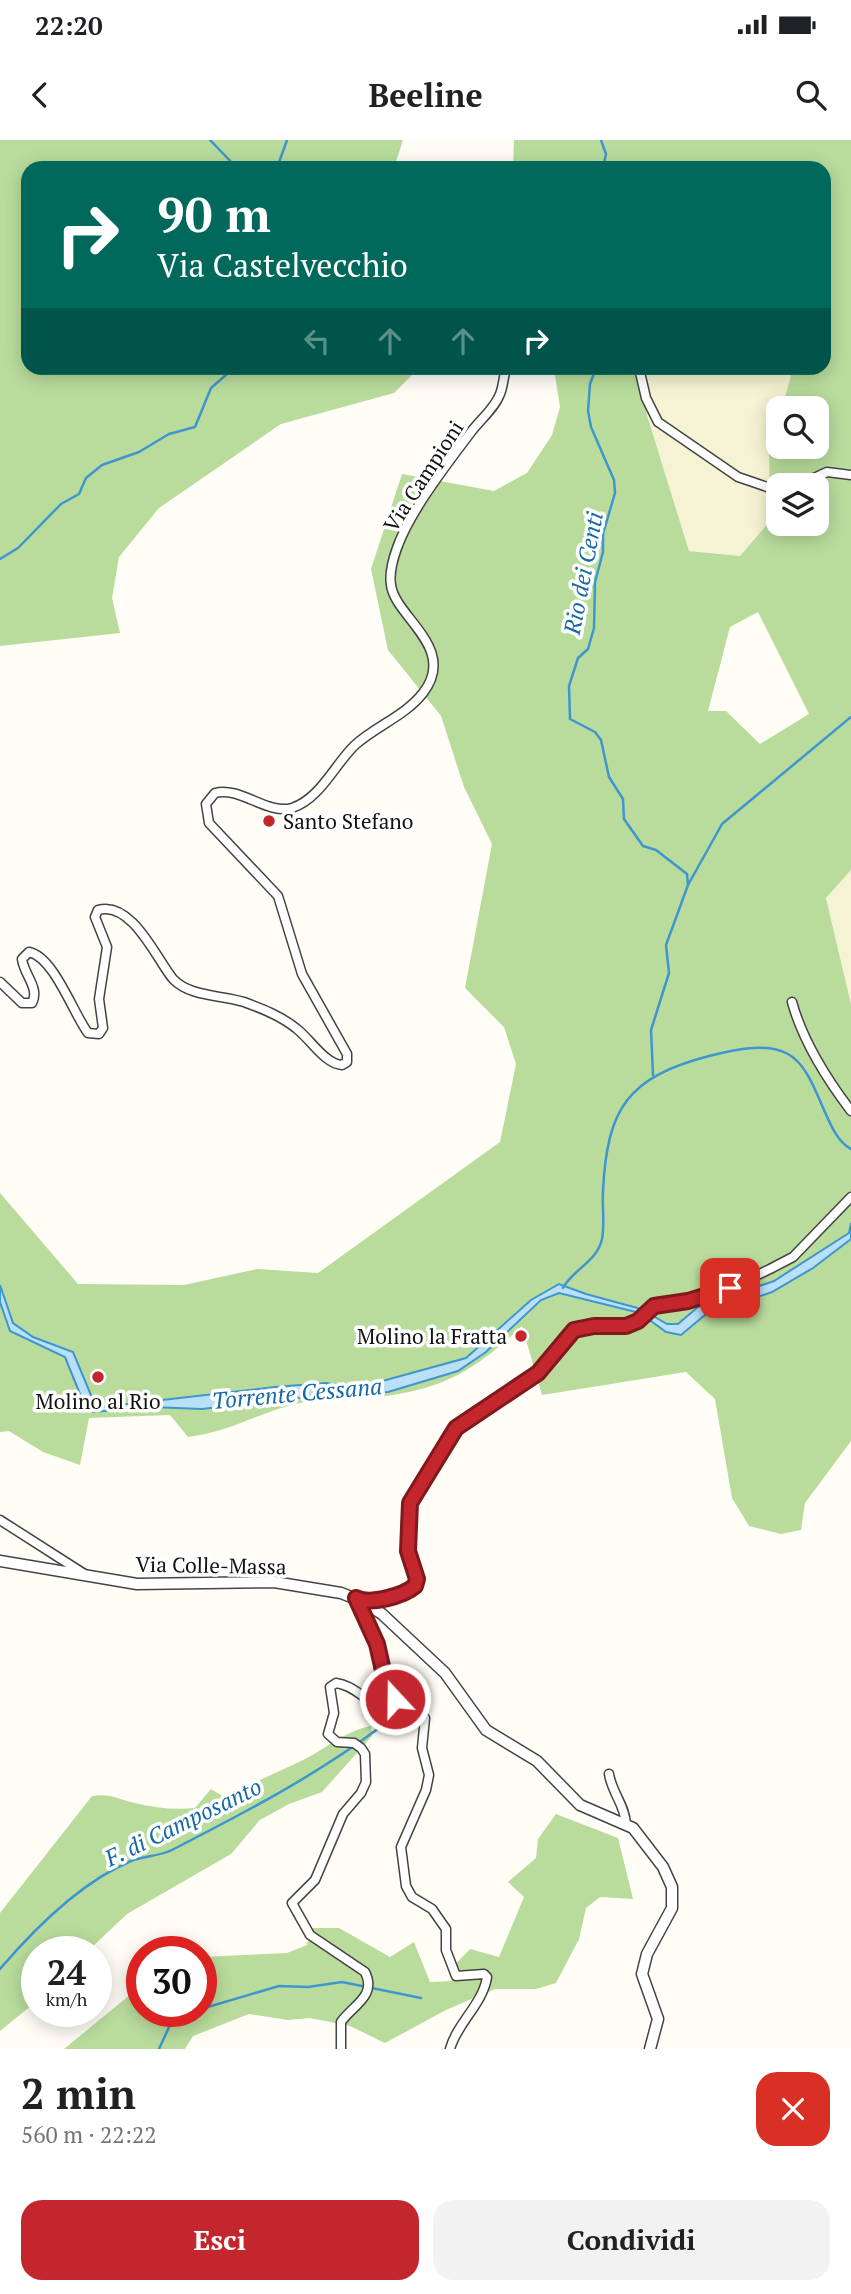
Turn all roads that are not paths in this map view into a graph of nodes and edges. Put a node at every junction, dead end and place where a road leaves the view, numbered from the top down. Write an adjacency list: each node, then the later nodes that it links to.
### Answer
1 (504, 375): 6 (street, Via Campioni)
2 (641, 375): 5 (street)
3 (825, 473): 4 (street)
4 (851, 475)
5 (766, 487)
6 (0, 982)
7 (792, 1002): 8 (street)
8 (851, 1111)
9 (851, 1196): 13 (street)
10 (0, 1520): 12 (street)
11 (0, 1561): 12 (street, Via Colle-Massa)
12 (87, 1576): 13 (street, Via Colle-Massa)
13 (360, 1600): 14 (street); 16 (street, Via Colle-Massa)
14 (395, 1695): 17 (street); 18 (street)
15 (610, 1774): 16 (street)
16 (626, 1824): 19 (street, Via Colle-Massa)
17 (341, 2049)
18 (450, 2049)
19 (650, 2049)

